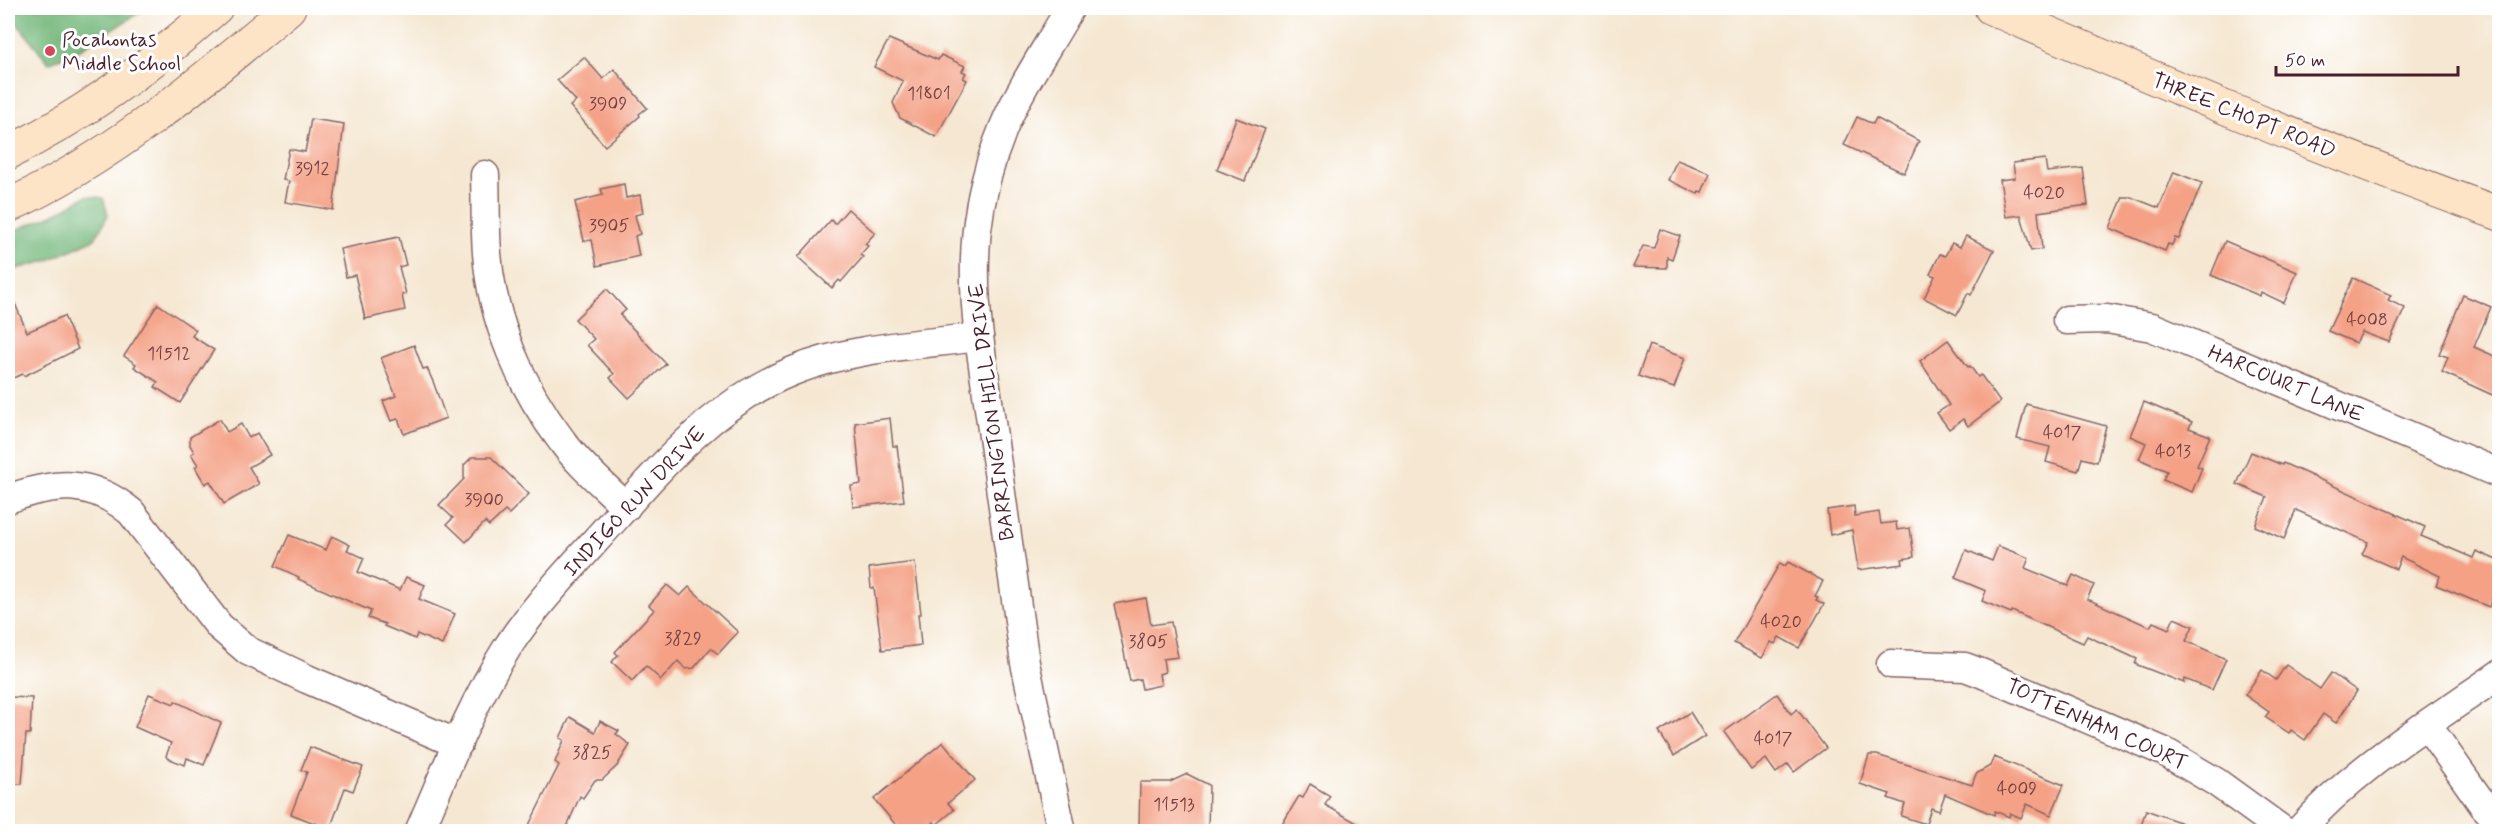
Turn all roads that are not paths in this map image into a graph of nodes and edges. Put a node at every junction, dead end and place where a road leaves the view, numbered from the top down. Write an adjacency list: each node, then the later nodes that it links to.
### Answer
1 (216, 8): 5 (main road)
2 (289, 8): 7 (main road)
3 (1070, 8): 10 (street, BARRINGTON HILL DRIVE)
4 (1991, 8): 8 (main road, THREE CHOPT ROAD)
5 (8, 153)
6 (485, 175): 13 (street)
7 (8, 206)
8 (2499, 213)
9 (2067, 320): 11 (street, HARCOURT LANE)
10 (980, 337): 13 (street, INDIGO RUN DRIVE); 20 (street, BARRINGTON HILL DRIVE)
11 (2499, 474)
12 (8, 499): 17 (street)
13 (626, 507): 17 (street, INDIGO RUN DRIVE)
14 (1891, 664): 21 (street, TOTTENHAM COURT)
15 (2499, 674): 16 (street)
16 (2427, 724): 18 (street); 22 (street)
17 (458, 744): 19 (street, INDIGO RUN DRIVE)
18 (2499, 823)
19 (419, 831)
20 (1062, 831)
21 (2285, 831)
22 (2298, 831)

